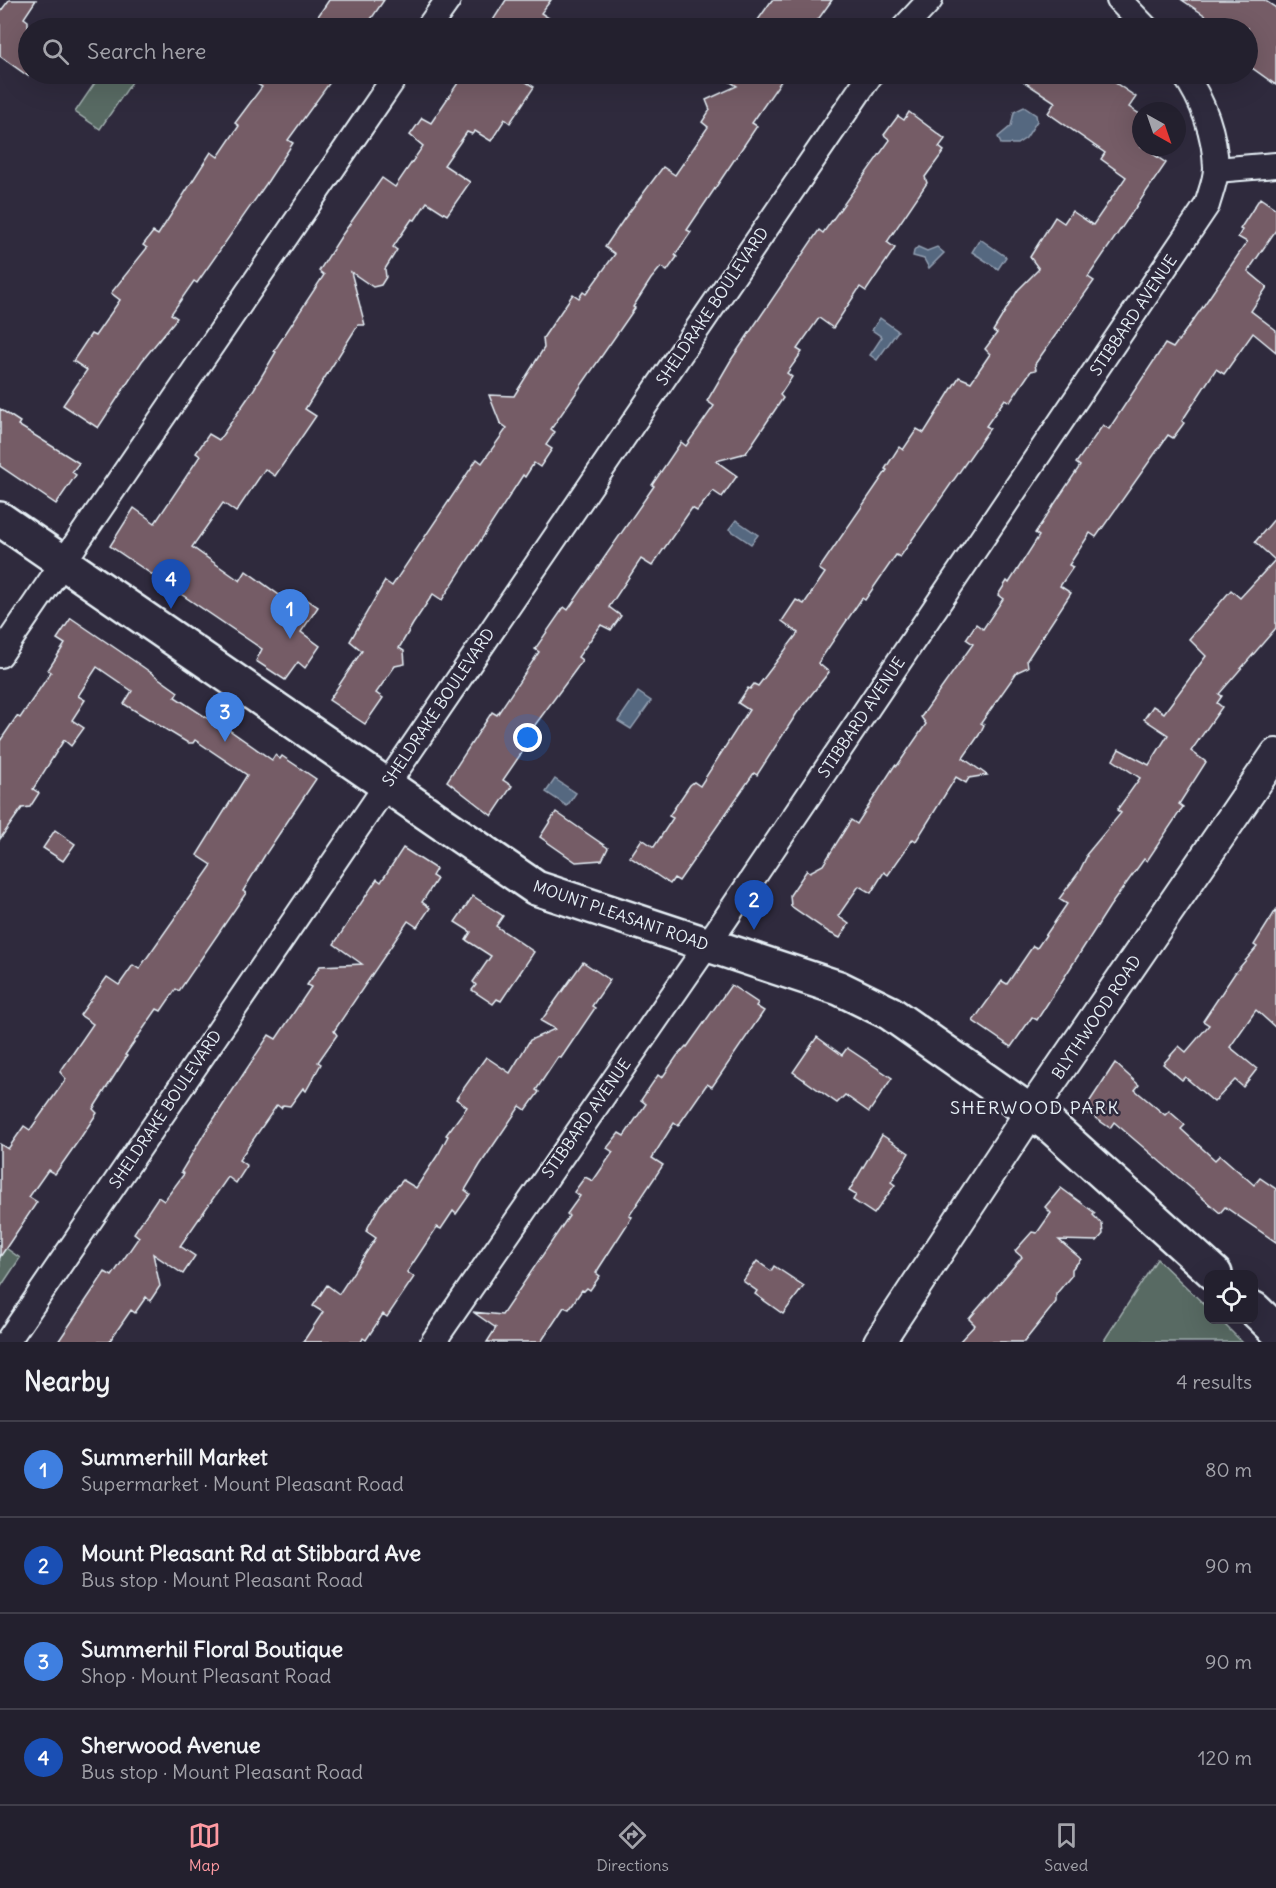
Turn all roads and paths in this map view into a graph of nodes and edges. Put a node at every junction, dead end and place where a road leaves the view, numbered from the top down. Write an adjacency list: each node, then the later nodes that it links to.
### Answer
1 (448, 0): 4 (street)
2 (930, 0): 5 (street)
3 (1119, 0): 6 (street)
4 (435, 18)
5 (913, 18)
6 (1136, 18)
7 (391, 84): 13 (street)
8 (864, 84): 16 (street, SHELDRAKE BOULEVARD)
9 (1190, 84): 11 (street, STIBBARD AVENUE)
10 (1276, 165): 11 (street)
11 (1216, 170): 17 (street, STIBBARD AVENUE)
12 (0, 519): 13 (main road, MOUNT PLEASANT ROAD)
13 (63, 562): 14 (street); 16 (main road, MOUNT PLEASANT ROAD)
14 (0, 655)
15 (1276, 754): 18 (street, BLYTHWOOD ROAD)
16 (385, 784): 17 (main road, MOUNT PLEASANT ROAD); 22 (street, SHELDRAKE BOULEVARD)
17 (707, 945): 18 (main road, MOUNT PLEASANT ROAD); 23 (street, STIBBARD AVENUE)
18 (1031, 1112): 19 (main road, MOUNT PLEASANT ROAD); 24 (street, BLYTHWOOD ROAD)
19 (1209, 1270)
20 (1258, 1313): 21 (main road)
21 (1276, 1330)
22 (7, 1342)
23 (433, 1342)
24 (879, 1342)

